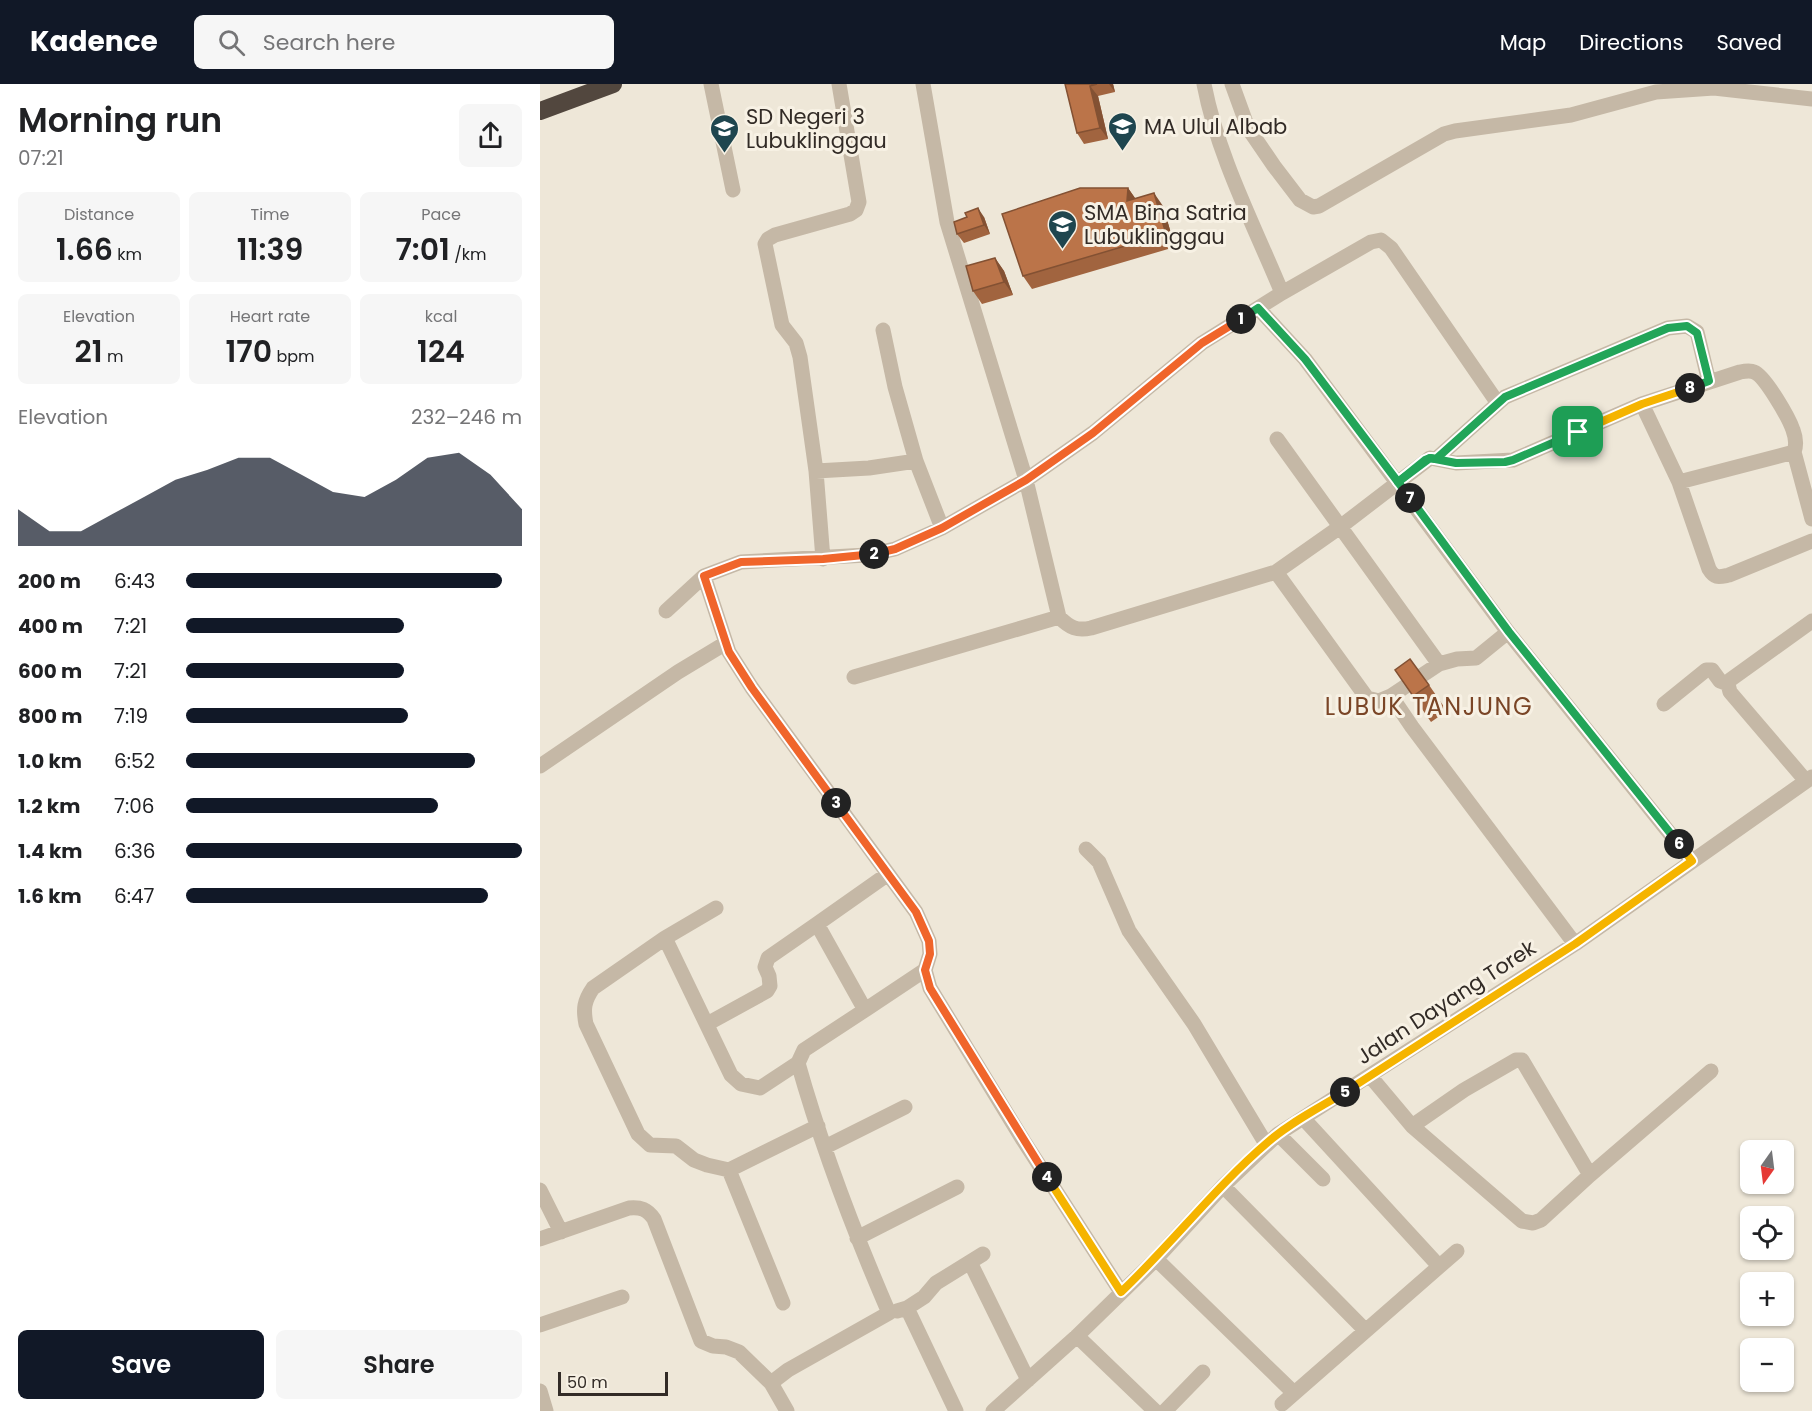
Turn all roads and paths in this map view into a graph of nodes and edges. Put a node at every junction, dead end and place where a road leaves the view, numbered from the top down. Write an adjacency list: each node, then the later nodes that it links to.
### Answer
1 (613, 84): 7 (highway)
2 (711, 84): 10 (street)
3 (839, 84): 21 (street)
4 (923, 84): 22 (street)
5 (1232, 84): 8 (street)
6 (1207, 85): 11 (street)
7 (589, 88): 9 (highway)
8 (1812, 99)
9 (540, 111)
10 (733, 190)
11 (1282, 293): 12 (street); 15 (street)
12 (1258, 308): 22 (street); 23 (street)
13 (883, 330): 20 (street)
14 (1709, 381): 15 (street); 16 (street); 18 (street)
15 (1497, 402): 19 (street)
16 (1642, 404): 19 (street); 24 (street)
17 (1277, 439): 26 (street)
18 (1794, 452): 24 (street); 25 (street)
19 (1436, 459): 23 (street)
20 (916, 461): 21 (street); 27 (street)
21 (816, 471): 29 (street)
22 (1026, 480): 27 (street); 33 (street)
23 (1398, 482): 26 (street); 35 (street)
24 (1679, 482): 28 (street)
25 (1812, 519)
26 (1340, 527): 30 (street); 37 (street)
27 (942, 528): 29 (street)
28 (1812, 542)
29 (823, 559): 31 (street)
30 (1276, 573): 33 (street); 40 (street)
31 (704, 576): 32 (street); 36 (street)
32 (666, 610)
33 (1059, 617): 38 (street)
34 (1812, 621): 39 (street)
35 (1509, 632): 37 (street); 45 (street)
36 (726, 643): 42 (street); 46 (street)
37 (1439, 664): 40 (street)
38 (854, 677)
39 (1728, 684): 41 (street); 43 (street)
40 (1390, 696): 50 (street)
41 (1664, 704)
42 (540, 766)
43 (1809, 779): 45 (street, Jalan Dayang Torek)
44 (1086, 849): 61 (street)
45 (1692, 861): 50 (street, Jalan Dayang Torek)
46 (888, 874): 48 (street); 51 (street)
47 (716, 908): 49 (street)
48 (817, 924): 52 (street); 53 (street)
49 (665, 938): 53 (street); 63 (street)
50 (1575, 944): 56 (street, Jalan Dayang Torek)
51 (925, 970): 52 (street); 75 (street)
52 (866, 1010): 54 (street)
53 (707, 1024): 54 (street)
54 (798, 1063): 59 (street)
55 (1711, 1071): 64 (street)
56 (1370, 1076): 58 (street, Jalan Dayang Torek); 60 (street)
57 (905, 1107): 62 (street)
58 (1303, 1118): 61 (street, Jalan Dayang Torek); 74 (street)
59 (818, 1126): 62 (street); 63 (street)
60 (1412, 1126): 64 (street); 64 (street)
61 (1272, 1139): 65 (street); 66 (street, Jalan Dayang Torek)
62 (825, 1147): 70 (street)
63 (729, 1170): 77 (street)
64 (1590, 1175)
65 (1323, 1179)
66 (1222, 1186): 73 (street, Jalan Dayang Torek); 81 (street)
67 (957, 1187): 70 (street)
68 (540, 1190): 69 (street)
69 (561, 1232): 71 (street); 85 (street)
70 (857, 1238): 79 (street)
71 (540, 1239)
72 (1456, 1251): 74 (street)
73 (1156, 1259): 75 (street, Jalan Dayang Torek); 87 (street)
74 (1438, 1265): 81 (street)
75 (1121, 1292): 82 (street, Jalan Dayang Torek)
76 (622, 1297): 80 (street)
77 (783, 1303)
78 (907, 1308): 79 (street); 84 (street); 91 (street)
79 (889, 1313): 85 (street)
80 (540, 1325)
81 (1365, 1330): 87 (street)
82 (1077, 1336): 84 (street, Jalan Dayang Torek); 93 (street)
83 (1203, 1372): 94 (street)
84 (1028, 1380): 92 (street, Jalan Dayang Torek)
85 (771, 1383): 90 (street)
86 (540, 1391): 89 (street)
87 (1294, 1393): 88 (street)
88 (1282, 1404)
89 (546, 1411)
90 (787, 1411)
91 (956, 1411)
92 (993, 1411)
93 (1155, 1411)
94 (1165, 1411)

